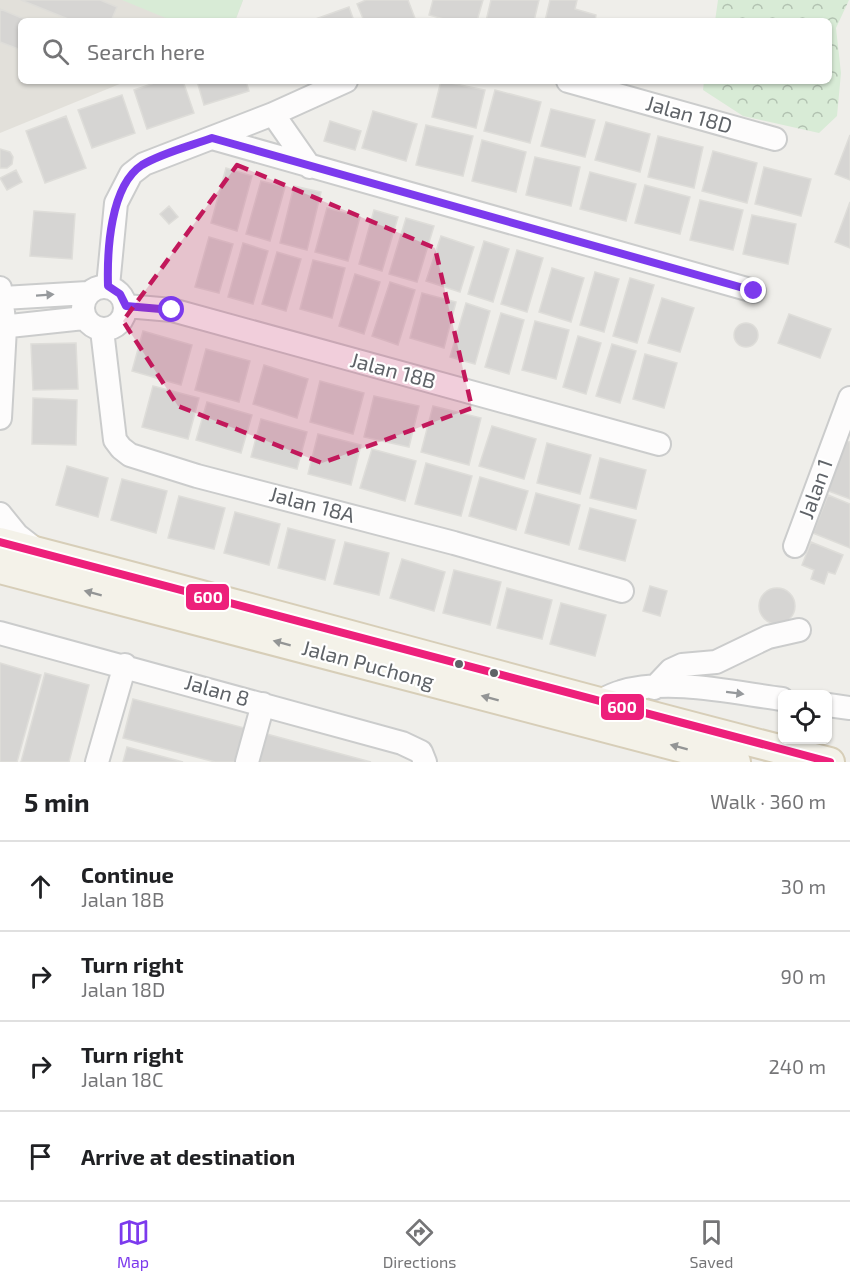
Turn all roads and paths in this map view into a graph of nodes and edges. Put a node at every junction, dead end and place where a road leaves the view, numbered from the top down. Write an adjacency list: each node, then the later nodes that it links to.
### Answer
1 (339, 84): 3 (street)
2 (579, 84): 5 (street, Jalan 18D)
3 (273, 114): 4 (street); 6 (street)
4 (212, 138): 6 (street); 7 (street)
5 (775, 139)
6 (310, 167): 8 (street)
7 (98, 290): 9 (street, one-way to 7); 10 (street); 11 (street)
8 (754, 291)
9 (2, 293): 12 (street)
10 (126, 306): 11 (street); 15 (street, Jalan 18B)
11 (93, 324): 12 (street); 21 (street, Jalan 18A)
12 (2, 327): 14 (street)
13 (850, 398): 18 (street, Jalan 1)
14 (0, 418)
15 (659, 444)
16 (0, 514): 19 (street)
17 (0, 542): 19 (main road, Jalan Puchong)
18 (795, 546)
19 (41, 553): 27 (main road, Jalan Puchong)
20 (0, 569): 34 (main road, Jalan Puchong, one-way to 20)
21 (622, 591)
22 (799, 630): 25 (street)
23 (0, 633): 24 (street, Jalan 8)
24 (125, 665): 28 (street, Jalan 8); 31 (street)
25 (654, 688): 26 (street, one-way to 26); 27 (street)
26 (778, 698)
27 (596, 703): 35 (main road, Jalan Puchong)
28 (263, 704): 32 (street); 33 (street, Jalan 8)
29 (832, 706): 30 (street)
30 (850, 708)
31 (97, 762)
32 (247, 762)
33 (425, 762)
34 (736, 762)
35 (830, 762)

